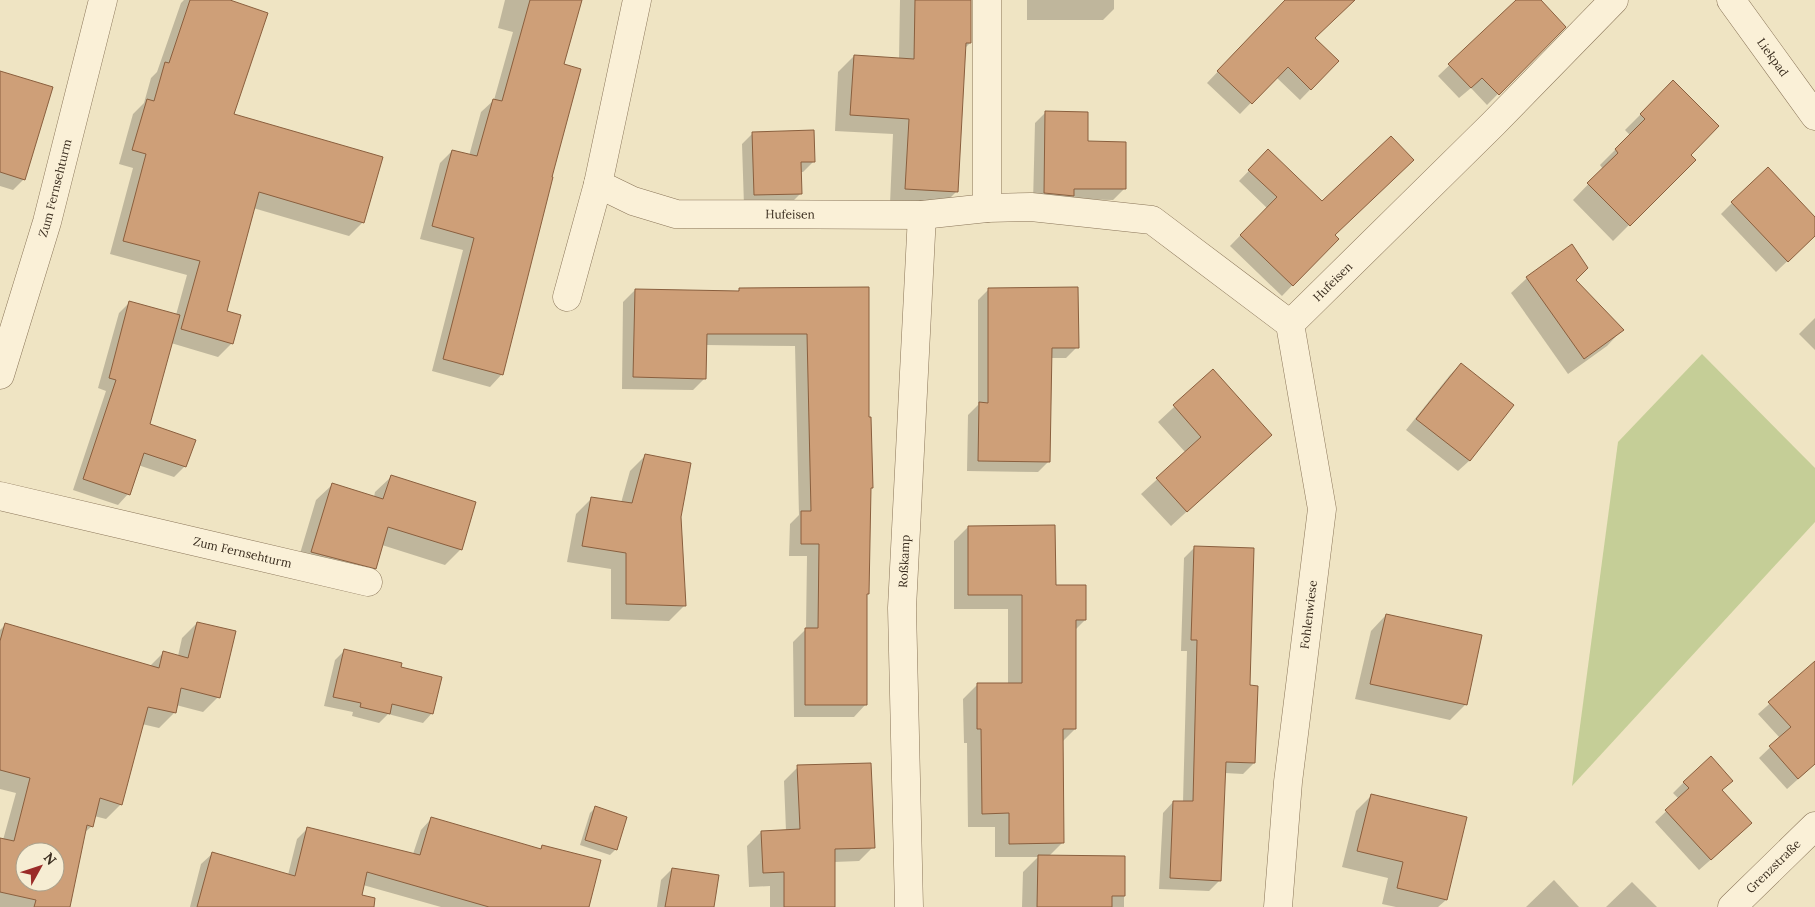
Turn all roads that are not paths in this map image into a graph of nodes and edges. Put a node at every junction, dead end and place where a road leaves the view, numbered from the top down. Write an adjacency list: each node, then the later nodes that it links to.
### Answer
1 (103, 0): 12 (street, Zum Fernsehturm)
2 (637, 0): 7 (street)
3 (987, 0): 8 (street)
4 (1614, 0): 11 (street, Hufeisen)
5 (1731, 0): 6 (street, Liekpad)
6 (1815, 116)
7 (598, 184): 9 (street, Hufeisen); 10 (street)
8 (988, 208): 9 (street, Hufeisen); 11 (street, Hufeisen)
9 (922, 215): 16 (street, Roßkamp)
10 (567, 297)
11 (1290, 324): 17 (street, Fohlenwiese)
12 (0, 375)
13 (0, 496): 14 (street, Zum Fernsehturm)
14 (368, 582)
15 (1815, 826): 18 (street, Grenzstraße)
16 (909, 907)
17 (1278, 907)
18 (1732, 907)

